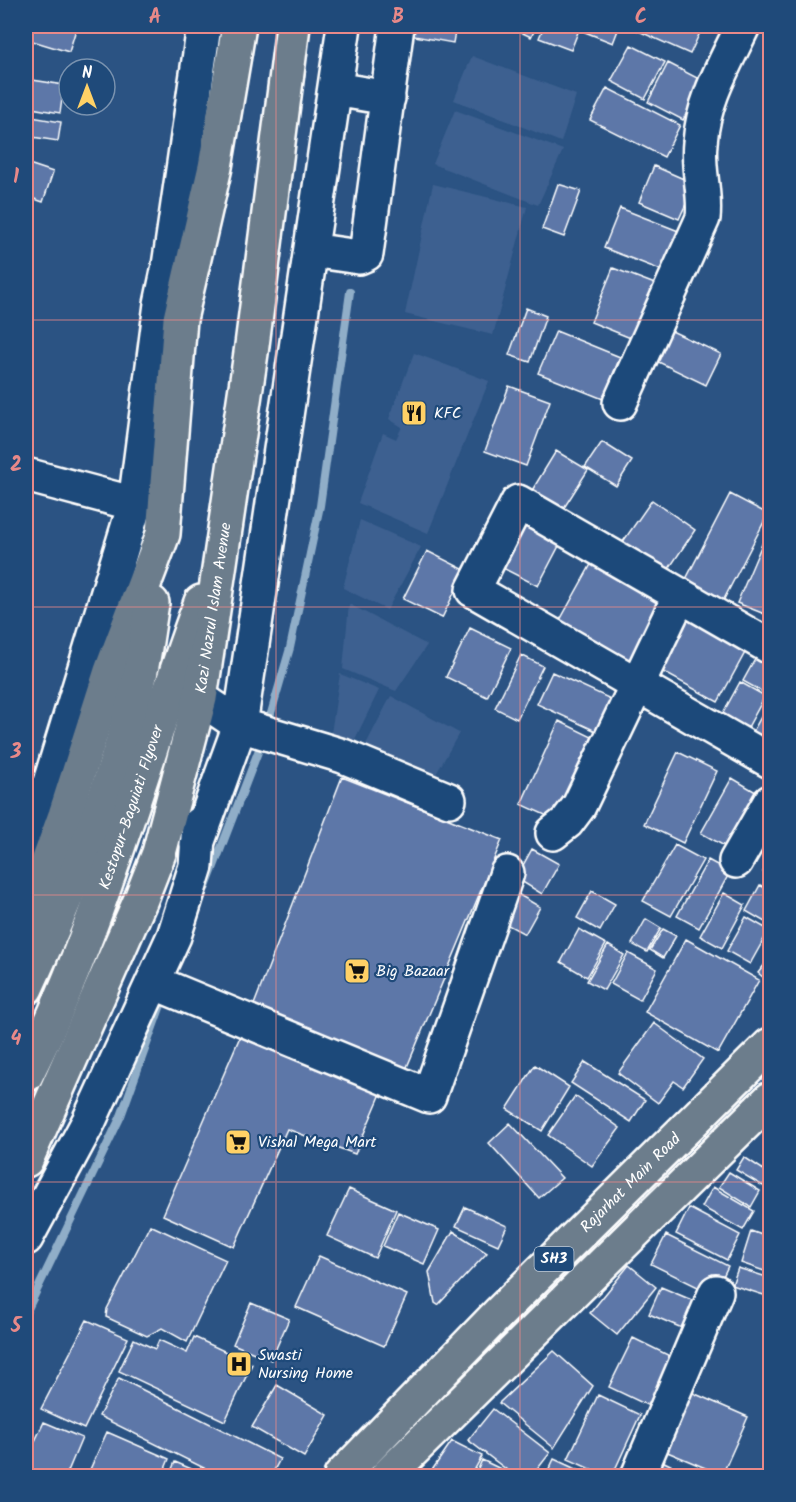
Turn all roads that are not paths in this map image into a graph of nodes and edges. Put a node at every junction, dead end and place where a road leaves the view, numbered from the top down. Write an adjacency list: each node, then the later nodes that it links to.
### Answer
1 (204, 26): 12 (street)
2 (239, 26): 13 (main road)
3 (293, 26): 14 (main road, Kazi Nazrul Islam Avenue)
4 (344, 26): 7 (street)
5 (397, 26): 8 (street)
6 (743, 26): 10 (street)
7 (335, 89): 8 (street); 9 (street)
8 (388, 98): 9 (street)
9 (311, 250): 19 (street)
10 (620, 403)
11 (26, 475): 12 (street)
12 (135, 504): 27 (street)
13 (163, 534): 24 (main road, Kestopur-Baguiati Flyover); 30 (main road)
14 (225, 536): 18 (main road, Kazi Nazrul Islam Avenue); 24 (main road, Kestopur-Baguiati Flyover)
15 (681, 595): 16 (street); 17 (street); 17 (street)
16 (771, 647)
17 (638, 683): 21 (street); 25 (street)
18 (200, 698): 19 (street); 20 (main road, Kazi Nazrul Islam Avenue)
19 (240, 725): 22 (street); 26 (street)
20 (187, 745): 26 (street); 36 (main road, Kazi Nazrul Islam Avenue)
21 (771, 761)
22 (449, 800)
23 (771, 802): 28 (street)
24 (108, 832): 32 (main road, Kestopur-Baguiati Flyover); 34 (main road, Kestopur-Baguiati Flyover)
25 (553, 833)
26 (197, 844): 31 (street)
27 (26, 861)
28 (736, 861)
29 (507, 873): 31 (street)
30 (26, 922)
31 (153, 982): 37 (street)
32 (26, 988)
33 (771, 1045): 39 (main road, Rajarhat Main Road / SH3)
34 (26, 1075)
35 (771, 1099): 40 (main road, SH3)
36 (26, 1160)
37 (26, 1238)
38 (716, 1292): 41 (street)
39 (347, 1475)
40 (387, 1476)
41 (639, 1476)

